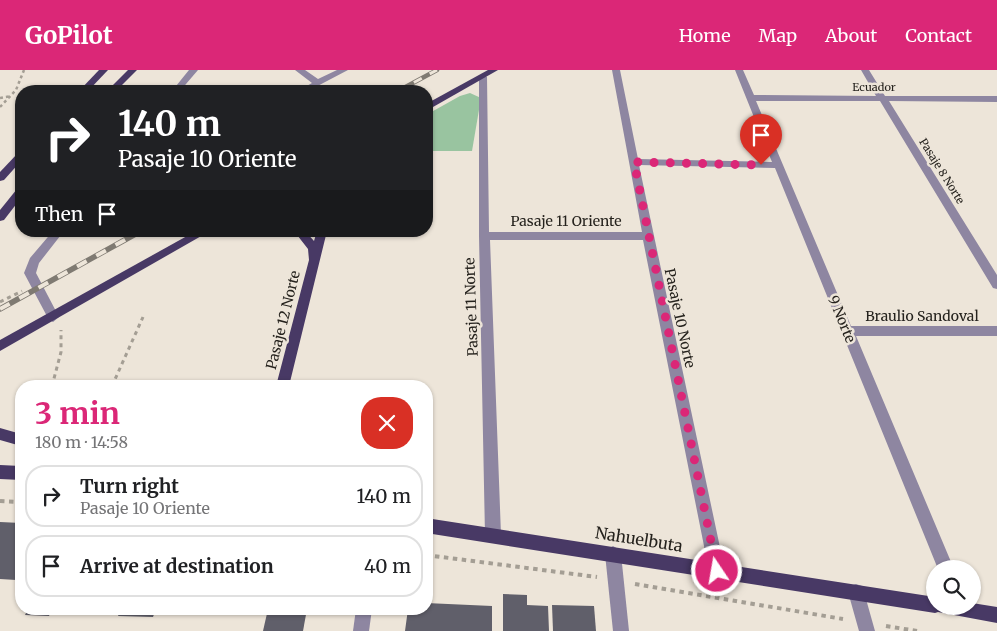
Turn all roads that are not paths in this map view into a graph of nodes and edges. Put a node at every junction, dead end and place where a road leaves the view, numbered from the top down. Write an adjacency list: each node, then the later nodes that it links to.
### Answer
1 (104, 70): 12 (main road)
2 (133, 70): 13 (main road)
3 (194, 70): 14 (street)
4 (299, 70): 11 (street)
5 (344, 70): 11 (street)
6 (494, 70): 10 (main road)
7 (616, 70): 21 (street, Pasaje 10 Norte)
8 (739, 70): 16 (street, 9 Norte)
9 (865, 70): 17 (street, Pasaje 8 Norte)
10 (483, 77): 19 (main road); 26 (street, Pasaje 11 Norte)
11 (318, 83): 15 (street)
12 (89, 85)
13 (117, 85)
14 (181, 85)
15 (314, 85)
16 (751, 98): 17 (street, Ecuador); 22 (street, 9 Norte)
17 (882, 99): 18 (street, Ecuador); 33 (street, Pasaje 8 Norte)
18 (997, 99)
19 (433, 104)
20 (15, 162): 23 (main road)
21 (634, 162): 22 (street); 27 (street, Pasaje 10 Norte)
22 (779, 165): 35 (street, 9 Norte)
23 (0, 178)
24 (15, 198): 25 (main road)
25 (0, 216)
26 (484, 236): 27 (street, Pasaje 11 Oriente); 44 (street, Pasaje 11 Norte)
27 (648, 236): 47 (street, Pasaje 10 Norte)
28 (54, 237): 34 (street)
29 (195, 237): 34 (main road)
30 (304, 237): 32 (main road, Pasaje 12 Norte)
31 (320, 237): 32 (main road, Pasaje 12 Norte)
32 (314, 261): 38 (main road, Pasaje 12 Norte)
33 (997, 284)
34 (53, 317): 37 (main road)
35 (847, 331): 36 (street, Braulio Sandoval); 46 (street, 9 Norte)
36 (997, 331)
37 (0, 346)
38 (284, 380)
39 (0, 434): 40 (main road)
40 (15, 438)
41 (0, 472): 42 (main road)
42 (15, 473)
43 (433, 526): 44 (main road, Nahuelbuta)
44 (493, 535): 45 (main road, Nahuelbuta)
45 (613, 554): 47 (main road, Nahuelbuta); 55 (street)
46 (942, 560)
47 (717, 571): 48 (main road, Nahuelbuta)
48 (856, 592): 49 (main road, Nahuelbuta); 53 (street)
49 (926, 604)
50 (981, 612): 52 (main road)
51 (363, 615): 54 (street)
52 (997, 615)
53 (866, 627)
54 (361, 631)
55 (621, 631)

